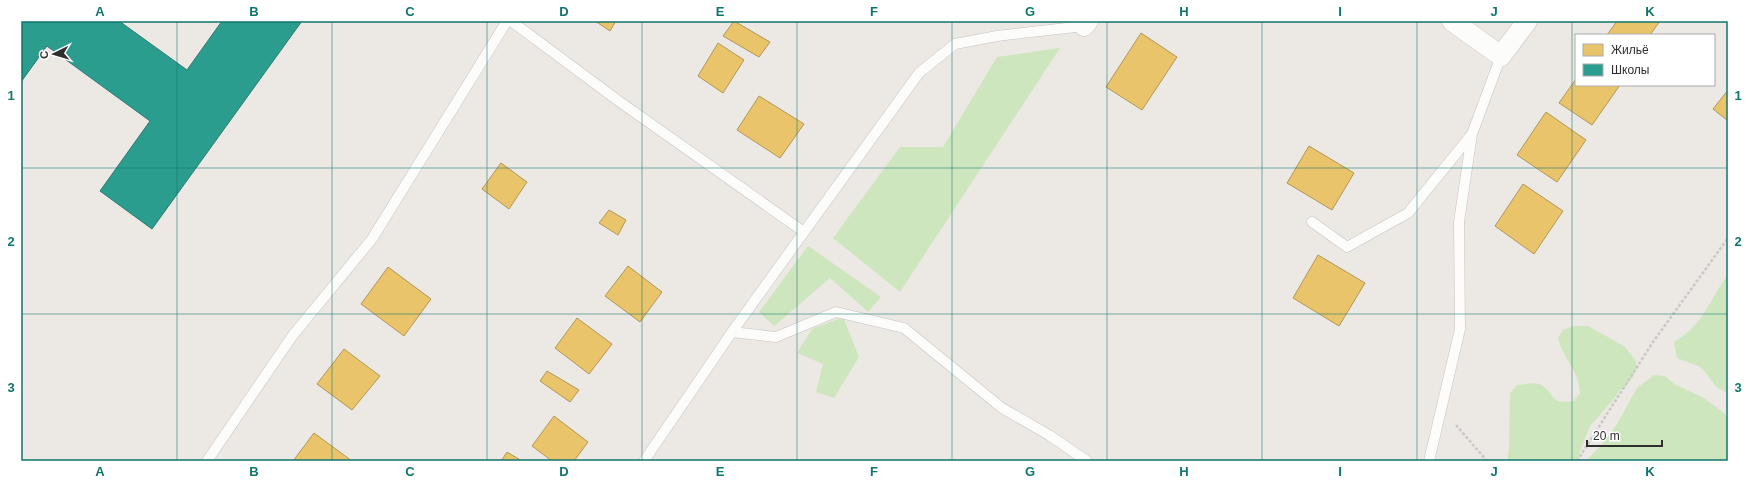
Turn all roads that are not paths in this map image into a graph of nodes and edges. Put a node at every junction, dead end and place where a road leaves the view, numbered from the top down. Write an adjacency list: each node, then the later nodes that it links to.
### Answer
1 (507, 21): 11 (lane)
2 (511, 21): 9 (lane)
3 (1452, 21): 6 (street)
4 (1527, 21): 6 (street)
5 (1086, 24): 9 (lane)
6 (1501, 56): 7 (lane)
7 (1472, 134): 8 (lane); 14 (lane)
8 (1312, 222)
9 (804, 232): 10 (lane)
10 (732, 332): 12 (lane); 13 (lane)
11 (207, 461)
12 (644, 461)
13 (1087, 461)
14 (1429, 461)

